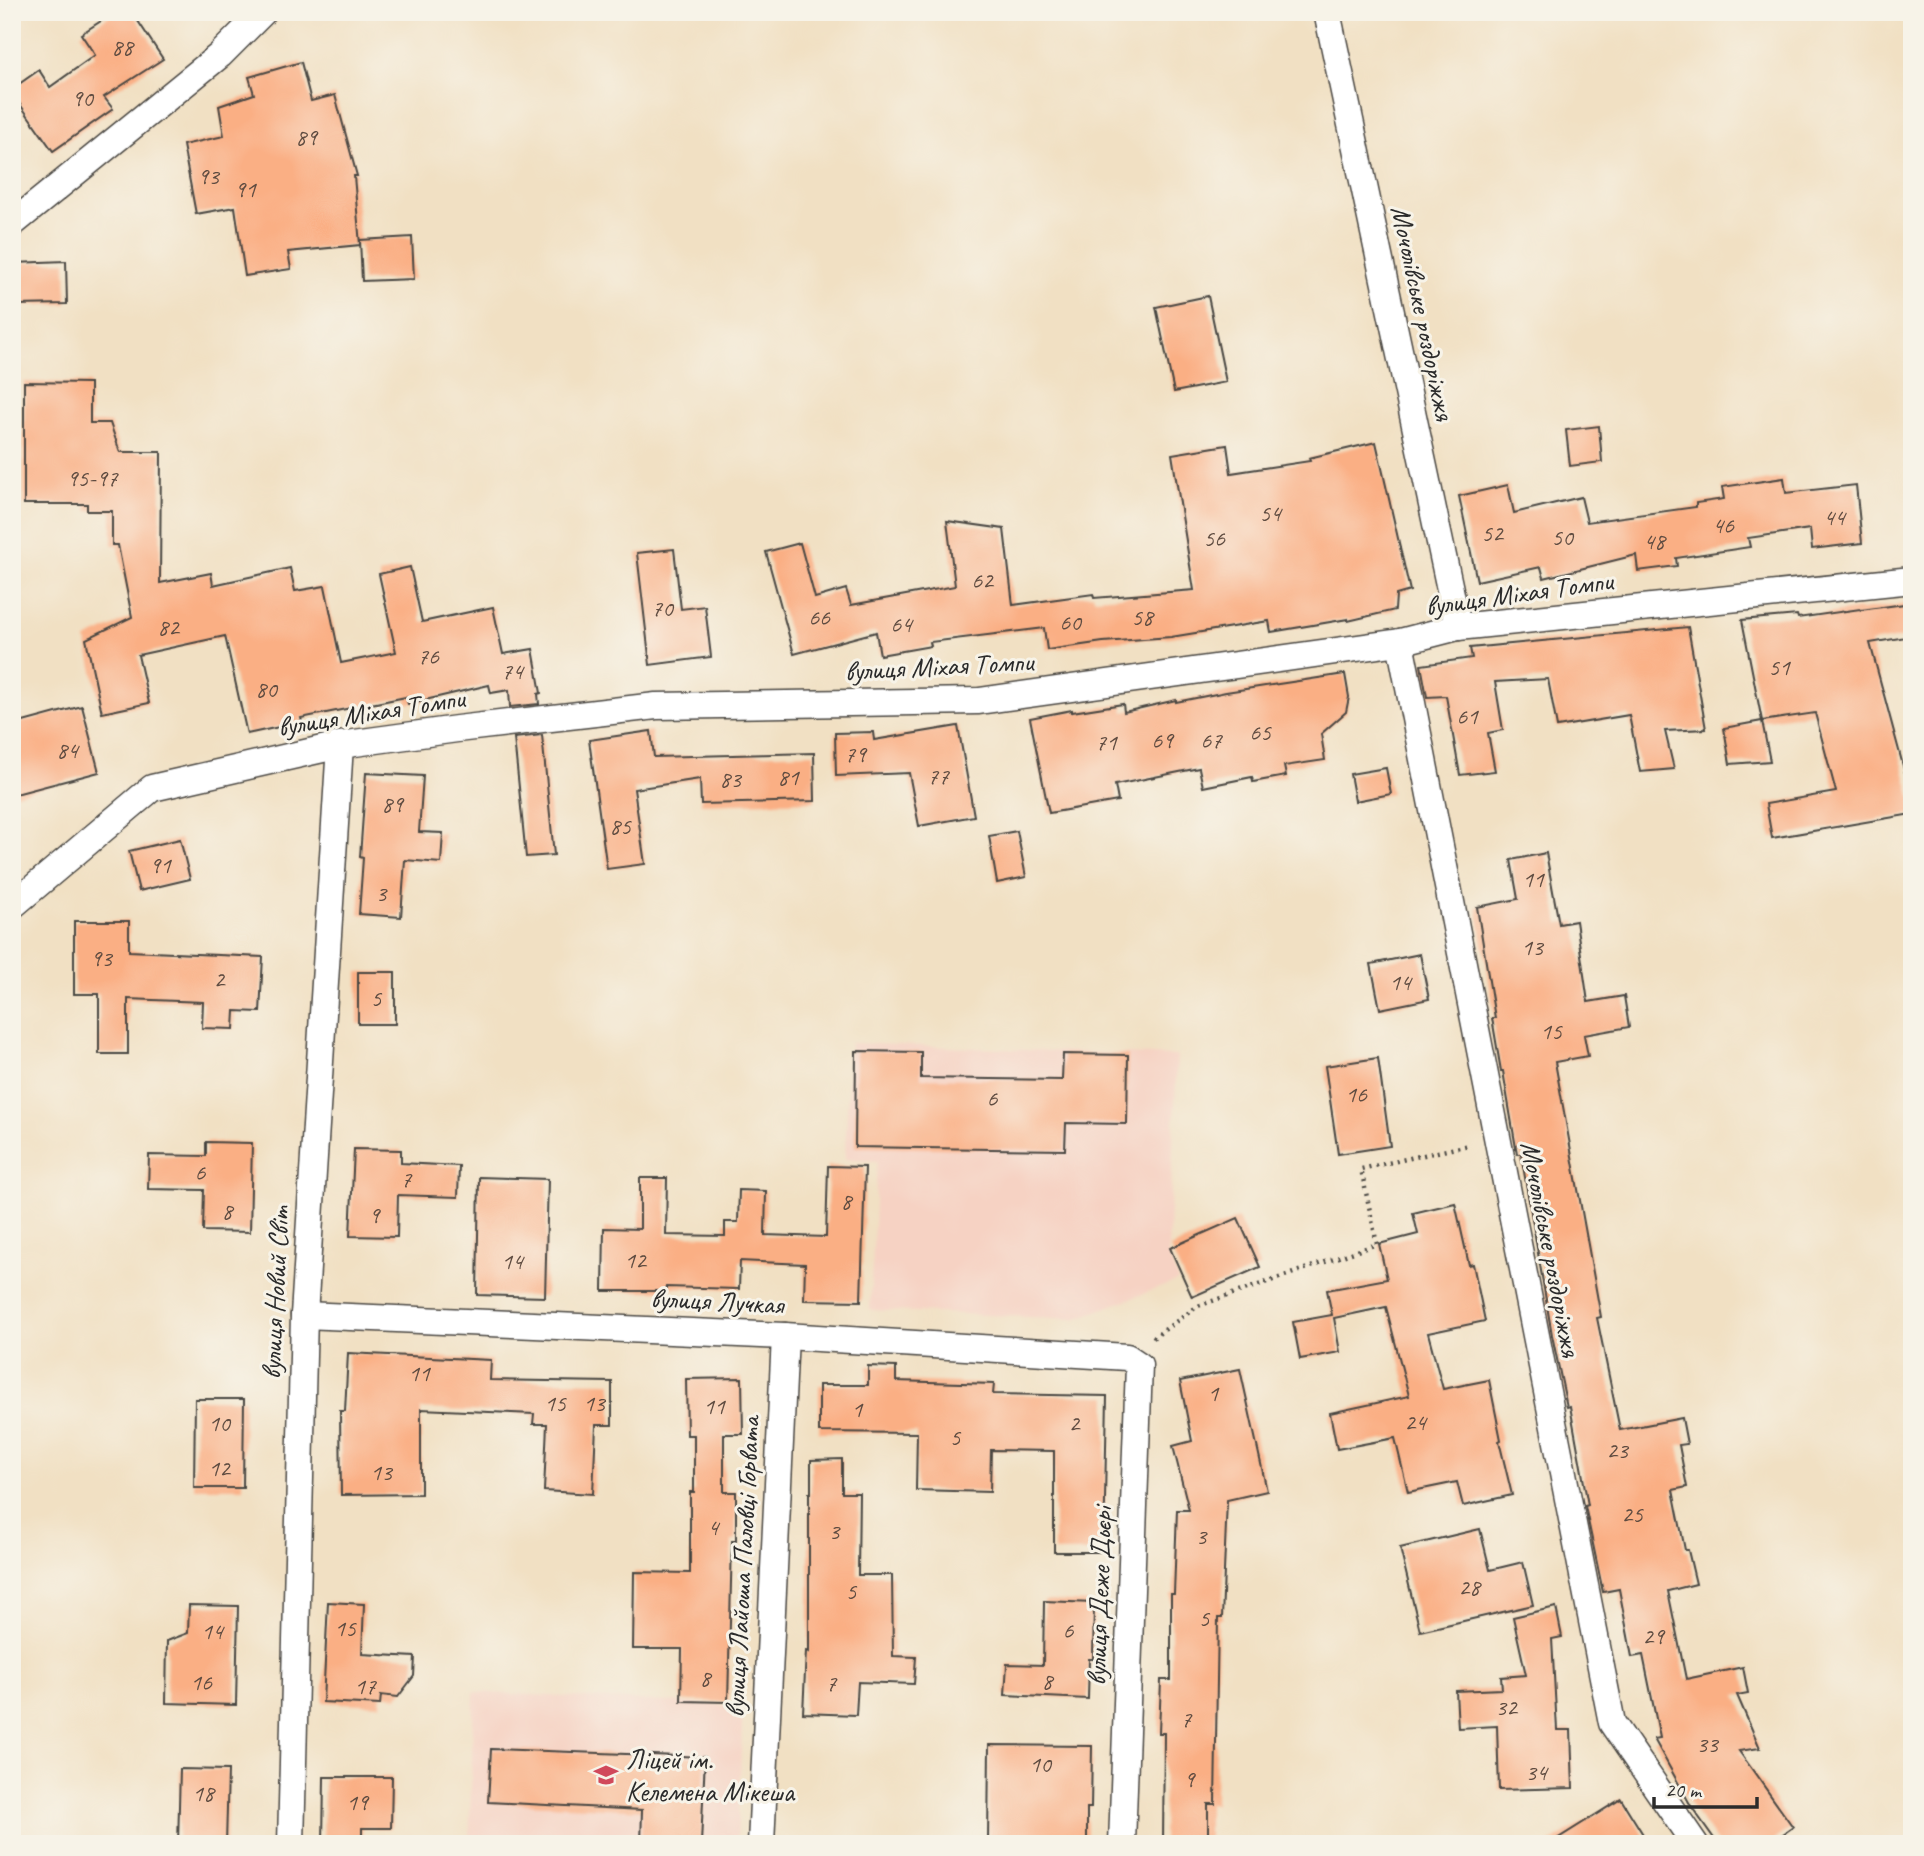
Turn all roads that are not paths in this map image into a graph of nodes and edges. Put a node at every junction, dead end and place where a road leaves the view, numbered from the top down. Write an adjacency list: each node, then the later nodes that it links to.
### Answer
1 (263, 12): 3 (street)
2 (1327, 12): 5 (street, Мочолівське роздоріжжя)
3 (12, 224)
4 (1912, 580): 5 (street, вулиця Міхая Томпи)
5 (1458, 627): 6 (street, вулиця Міхая Томпи)
6 (1401, 642): 7 (street, вулиця Міхая Томпи); 15 (street, Мочолівське роздоріжжя)
7 (340, 745): 8 (street, вулиця Міхая Томпи); 9 (street, вулиця Новий Світ)
8 (12, 906)
9 (304, 1315): 10 (street, вулиця Лучкая); 12 (street, вулиця Новий Світ)
10 (785, 1336): 11 (street, вулиця Лучкая); 13 (street, вулиця Лайоша Паловці Горвата)
11 (1127, 1357): 14 (street, вулиця Деже Дьєрі)
12 (291, 1844)
13 (761, 1844)
14 (1122, 1844)
15 (1695, 1844)

